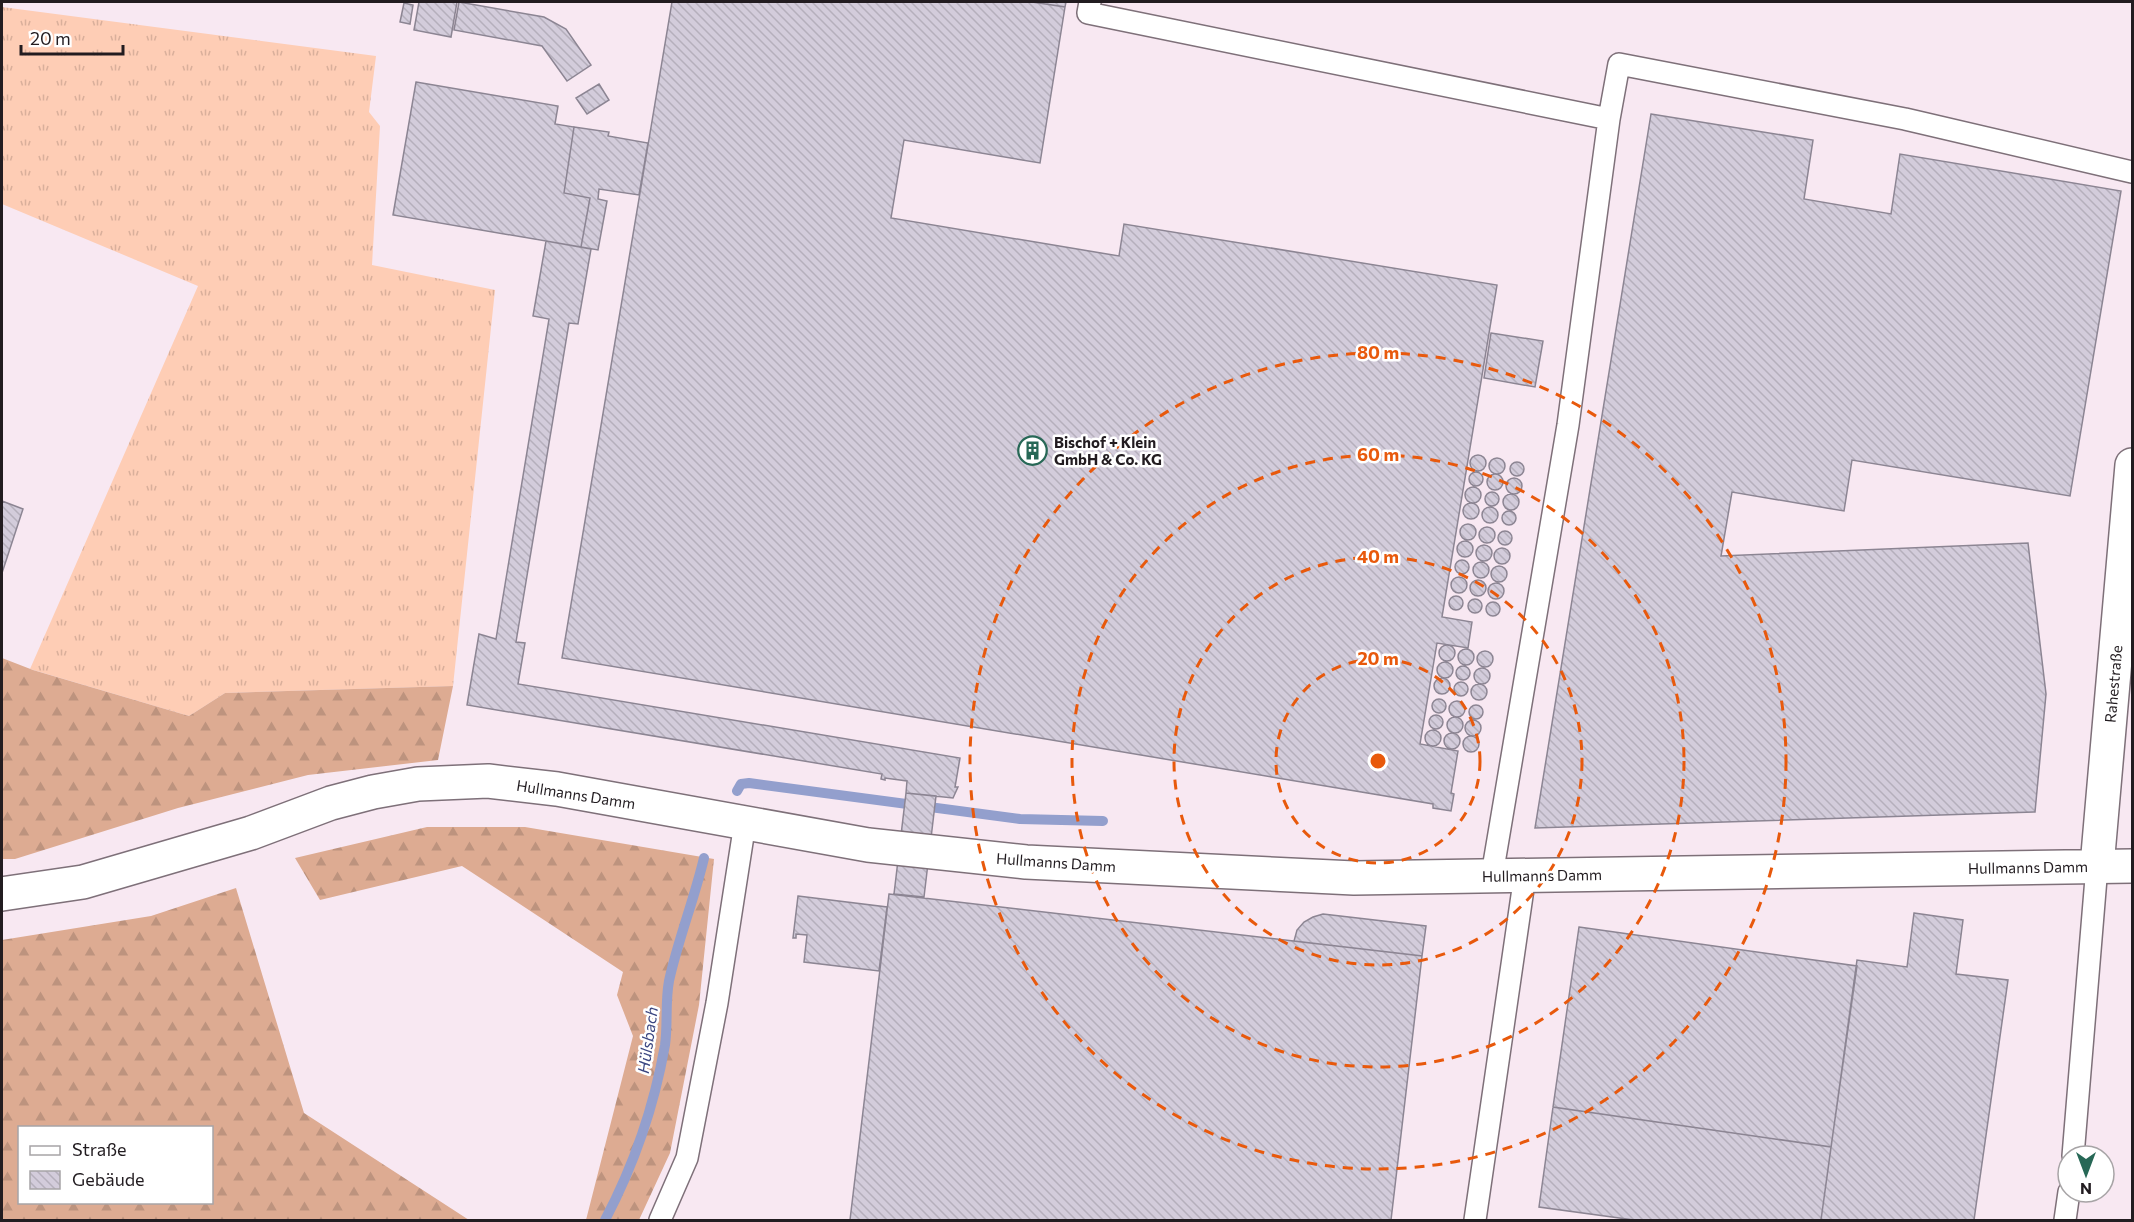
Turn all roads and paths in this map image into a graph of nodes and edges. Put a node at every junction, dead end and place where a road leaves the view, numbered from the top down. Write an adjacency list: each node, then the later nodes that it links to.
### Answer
1 (1090, 2): 2 (lane)
2 (1609, 119): 3 (lane); 8 (lane)
3 (2133, 172)
4 (2133, 465): 6 (street, Rahestraße)
5 (745, 823): 8 (street, Hullmanns Damm); 10 (street, Hullmanns Damm); 13 (lane)
6 (2097, 866): 7 (street, Hullmanns Damm); 9 (street, Hullmanns Damm); 11 (lane)
7 (2133, 866)
8 (1492, 875): 9 (street, Hullmanns Damm)
9 (1525, 875): 14 (lane)
10 (2, 894)
11 (2074, 1144)
12 (2067, 1204): 15 (lane)
13 (660, 1221)
14 (1474, 1221)
15 (2065, 1221)

